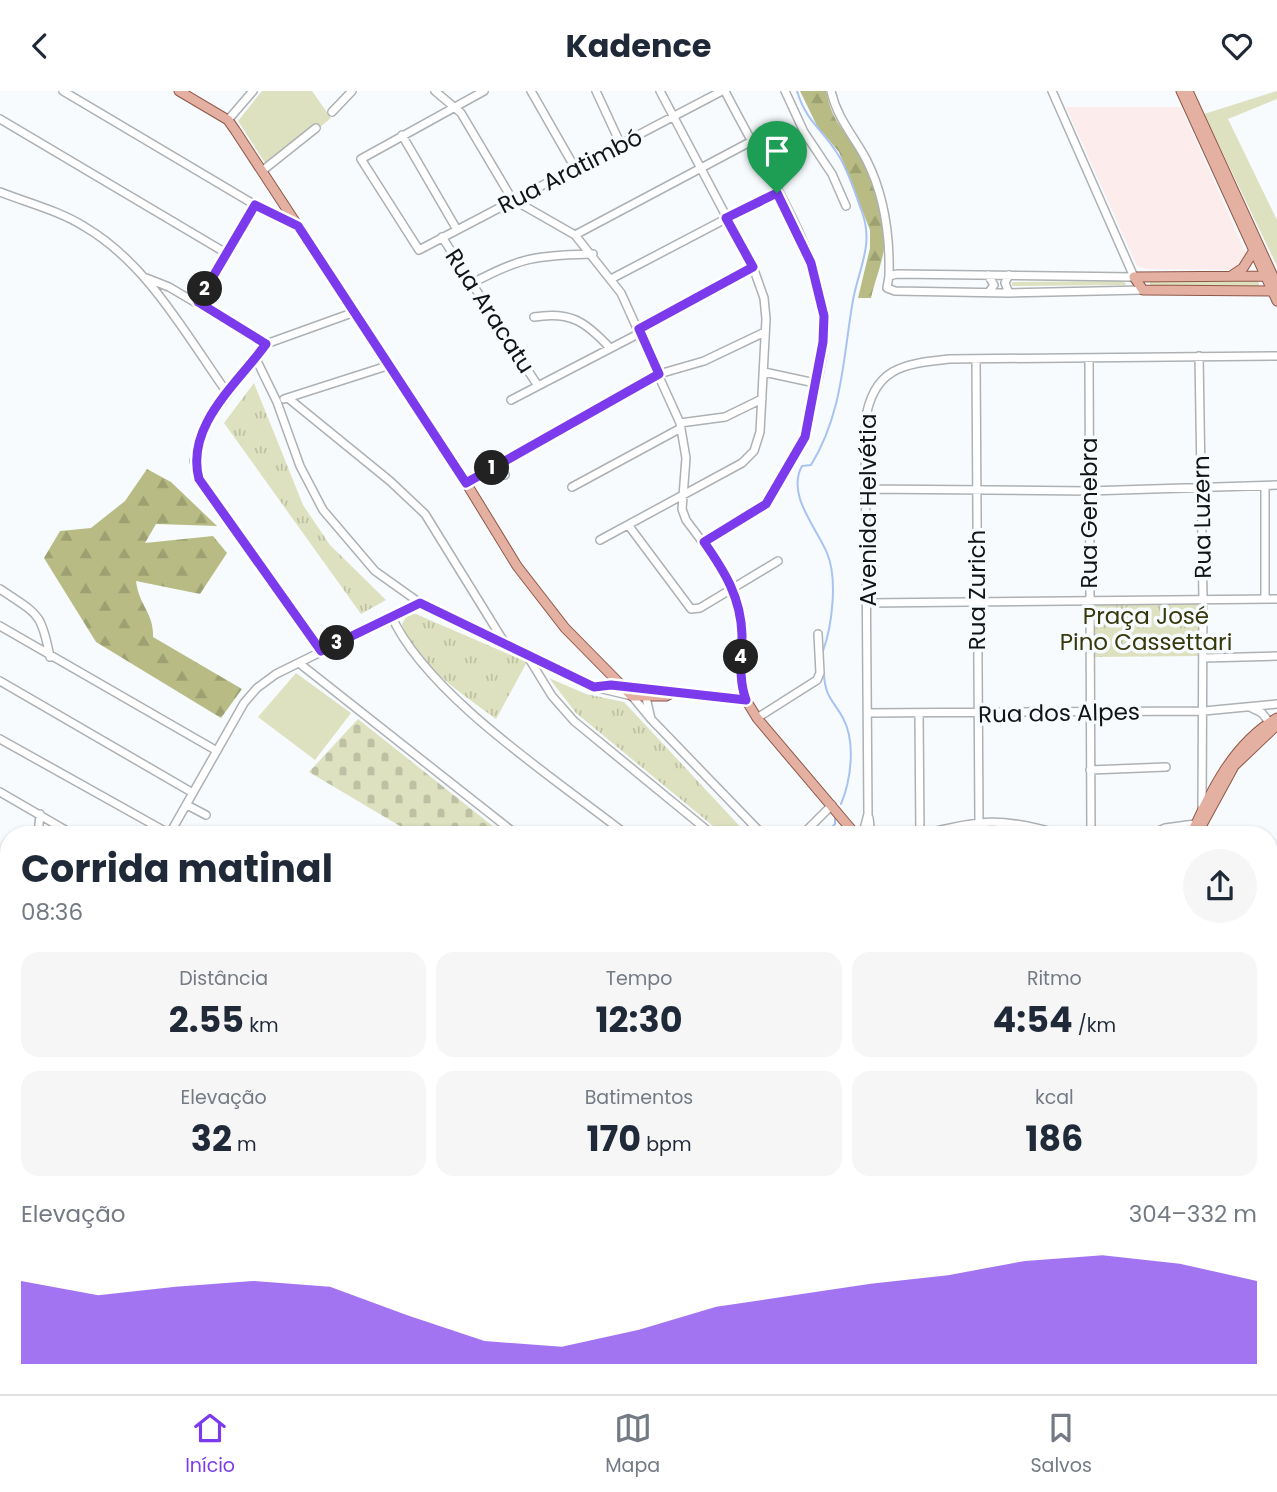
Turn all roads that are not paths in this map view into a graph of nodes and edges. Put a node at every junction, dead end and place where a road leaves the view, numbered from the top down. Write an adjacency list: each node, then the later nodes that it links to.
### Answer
1 (63, 91): 31 (street)
2 (179, 91): 20 (main road)
3 (253, 91): 20 (street)
4 (352, 91): 17 (street)
5 (435, 91): 16 (street)
6 (484, 91): 16 (street)
7 (531, 91): 25 (street)
8 (596, 91): 24 (street)
9 (660, 91): 18 (street)
10 (724, 91): 18 (street, Rua Aratimbó); 23 (street)
11 (786, 91): 32 (street)
12 (831, 91): 44 (street)
13 (1052, 91): 45 (street)
14 (1181, 91): 38 (main road)
15 (1188, 91): 49 (main road)
16 (454, 107): 22 (street); 30 (street)
17 (332, 112)
18 (674, 118): 24 (street, Rua Aratimbó); 26 (street)
19 (0, 119): 39 (street)
20 (228, 120): 27 (main road)
21 (316, 128): 27 (street)
22 (402, 135): 35 (street); 37 (street, Rua Aratimbó)
23 (750, 142): 26 (street); 29 (street)
24 (621, 145): 25 (street, Rua Aratimbó)
25 (575, 168): 30 (street, Rua Aratimbó)
26 (700, 170): 33 (street); 36 (street)
27 (262, 171): 34 (main road)
28 (0, 192): 47 (street)
29 (777, 193): 33 (street); 70 (street)
30 (512, 199): 35 (street, Rua Aratimbó); 36 (street)
31 (255, 205): 34 (street); 39 (street)
32 (846, 206)
33 (726, 218): 41 (street); 48 (street)
34 (298, 226): 56 (main road)
35 (456, 228): 37 (street, Rua Aratimbó)
36 (575, 235): 40 (street)
37 (442, 237): 50 (street, Rua Aracatu)
38 (1253, 252): 46 (main road); 49 (main road)
39 (226, 253): 55 (street)
40 (593, 254): 48 (street); 50 (street)
41 (753, 267): 58 (street); 59 (street)
42 (988, 275): 43 (street); 44 (street); 52 (street)
43 (1009, 275): 45 (street); 53 (street)
44 (889, 276): 52 (street)
45 (1134, 277): 46 (main road); 51 (main road)
46 (1227, 277): 49 (main road)
47 (146, 278): 55 (street); 72 (street)
48 (611, 279): 58 (street)
49 (1273, 282): 51 (main road); 54 (main road)
50 (471, 284): 71 (street, Rua Aracatu)
51 (1143, 289): 53 (street)
52 (989, 292): 53 (street)
53 (1009, 293)
54 (1277, 301)
55 (198, 302): 60 (street)
56 (352, 313): 60 (street); 67 (main road)
57 (534, 317): 61 (street)
58 (640, 331): 61 (street); 69 (street)
59 (765, 332): 68 (street); 69 (street)
60 (266, 344): 64 (street)
61 (610, 348): 71 (street)
62 (1199, 356): 63 (street, Avenida Helvétia); 65 (street, Avenida Helvétia); 84 (street, Rua Luzern)
63 (1277, 356)
64 (256, 359): 72 (street); 76 (street)
65 (1089, 359): 66 (street, Avenida Helvétia); 87 (street, Rua Genebra)
66 (976, 360): 85 (street, Avenida Helvétia); 86 (street, Rua Zurich)
67 (387, 366): 73 (street); 80 (main road)
68 (764, 372): 70 (street); 74 (street)
69 (659, 374): 77 (street); 78 (street)
70 (815, 383): 91 (street)
71 (538, 386): 75 (street)
72 (228, 394): 106 (street)
73 (288, 398): 76 (street); 105 (street)
74 (762, 399): 77 (street); 88 (street)
75 (511, 400)
76 (277, 402): 100 (street)
77 (681, 425): 83 (street); 88 (street)
78 (498, 464): 79 (street); 80 (street)
79 (505, 475)
80 (466, 483): 113 (main road)
81 (1277, 485): 82 (street)
82 (1265, 486): 84 (street); 96 (street)
83 (572, 487)
84 (1201, 487): 87 (street); 95 (street, Rua Luzern)
85 (865, 489): 86 (street); 101 (street, Avenida Helvétia)
86 (976, 489): 87 (street); 99 (street, Rua Zurich)
87 (1088, 491): 98 (street, Rua Genebra)
88 (681, 496): 89 (street); 91 (street)
89 (629, 526): 90 (street); 93 (street)
90 (600, 540)
91 (704, 542): 93 (street)
92 (778, 561): 93 (street)
93 (733, 588): 115 (street)
94 (0, 589): 109 (street)
95 (1203, 599): 96 (street); 98 (street); 110 (street, Rua Luzern)
96 (1265, 599): 97 (street)
97 (1277, 599)
98 (1089, 600): 99 (street); 119 (street, Rua Genebra)
99 (976, 601): 101 (street); 122 (street, Rua Zurich)
100 (420, 603): 102 (street); 105 (street)
101 (867, 603): 120 (street, Avenida Helvétia)
102 (391, 615): 106 (street); 145 (street)
103 (0, 627): 109 (street)
104 (818, 634): 123 (street)
105 (506, 646): 107 (street)
106 (321, 651): 111 (street)
107 (528, 656): 113 (street); 146 (street)
108 (1277, 656): 110 (street)
109 (50, 657): 127 (street)
110 (1204, 657): 118 (street, Rua Luzern)
111 (299, 663): 127 (street); 144 (street)
112 (0, 681): 133 (street)
113 (629, 692): 114 (main road); 124 (street)
114 (645, 693): 115 (main road); 124 (street)
115 (746, 700): 123 (main road)
116 (1277, 704): 117 (street, Rua dos Alpes)
117 (1250, 707): 118 (street, Rua dos Alpes); 125 (street)
118 (1204, 711): 119 (street, Rua dos Alpes); 128 (street, Rua Luzern)
119 (1090, 712): 122 (street, Rua dos Alpes); 130 (street, Rua Genebra)
120 (868, 713): 121 (street, Rua dos Alpes); 150 (street, Avenida Helvétia)
121 (919, 713): 122 (street, Rua dos Alpes); 151 (street)
122 (978, 714): 139 (street, Rua Zurich)
123 (757, 718): 135 (main road)
124 (651, 719): 147 (street)
125 (1274, 722): 131 (main road); 156 (main road)
126 (0, 739): 142 (street)
127 (217, 751): 133 (street)
128 (1205, 761): 131 (street); 136 (street, Rua Luzern)
129 (1166, 768): 130 (street)
130 (1090, 770): 154 (street, Rua Genebra)
131 (1220, 779): 136 (main road)
132 (0, 792): 137 (street)
133 (194, 793): 134 (street)
134 (187, 805): 138 (street); 143 (street)
135 (832, 805): 148 (street); 149 (main road)
136 (1202, 810): 155 (main road)
137 (40, 814): 140 (street); 141 (street)
138 (206, 815)
139 (979, 821): 152 (street); 153 (street)
140 (39, 826)
141 (59, 826)
142 (156, 826)
143 (175, 826)
144 (506, 826)
145 (615, 826)
146 (702, 826)
147 (755, 826)
148 (811, 826)
149 (850, 826)
150 (865, 826)
151 (920, 826)
152 (958, 826)
153 (1019, 826)
154 (1091, 826)
155 (1199, 826)
156 (1200, 826)

